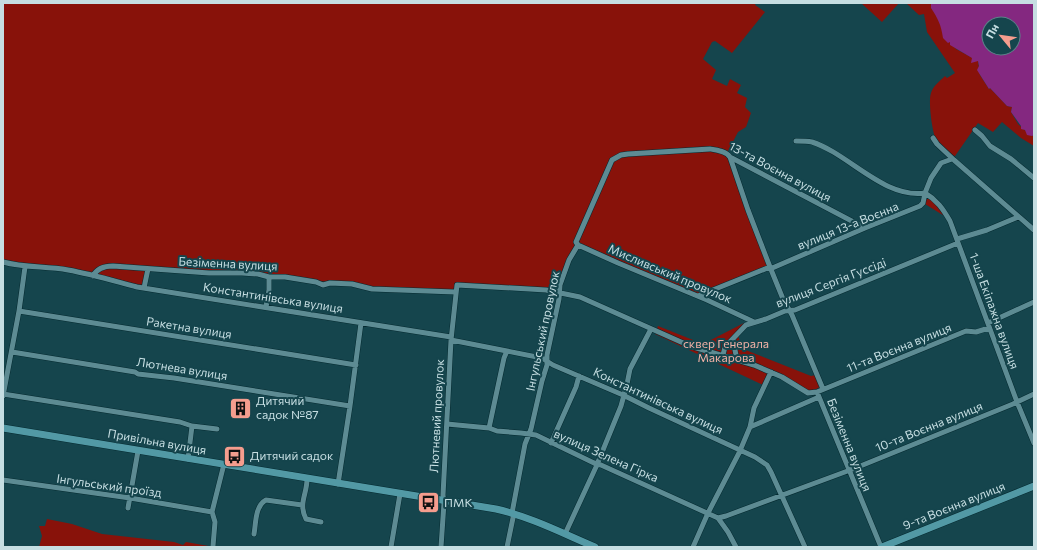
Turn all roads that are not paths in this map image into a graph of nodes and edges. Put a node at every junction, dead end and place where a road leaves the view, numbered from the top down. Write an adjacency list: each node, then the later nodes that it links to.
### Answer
1 (975, 130): 7 (street)
2 (933, 138): 5 (street)
3 (796, 141): 8 (street)
4 (730, 157): 6 (street, 13-та Воєнна вулиця); 10 (street, 13-та Воєнна вулиця); 16 (street)
5 (952, 159): 8 (street, вулиця 13-а Воєнна); 9 (street)
6 (612, 160): 13 (street, Інгульський провулок)
7 (1034, 178)
8 (925, 193): 10 (street, вулиця 13-а Воєнна); 12 (street, 1-ша Екіпажна вулиця)
9 (1018, 217): 11 (street); 12 (street, вулиця Сергія Гуссіді)
10 (865, 228): 16 (street, вулиця 13-а Воєнна)
11 (1034, 230)
12 (958, 241): 28 (street, вулиця Сергія Гуссіді); 31 (street, 1-ша Екіпажна вулиця)
13 (578, 245): 23 (street, Інгульський провулок); 24 (street, Мисливський провулок)
14 (3, 262): 15 (street)
15 (25, 267): 18 (street); 27 (street)
16 (770, 268): 24 (street, вулиця 13-а Воєнна); 28 (street)
17 (148, 269): 18 (street, Безіменна вулиця); 19 (street, Безіменна вулиця); 21 (street)
18 (93, 276): 21 (street, Константинівська вулиця)
19 (269, 277): 22 (street, Безіменна вулиця); 26 (street)
20 (456, 285): 22 (street, Лютневий провулок); 23 (street, Безіменна вулиця)
21 (144, 288): 26 (street, Константинівська вулиця)
22 (455, 292): 34 (street, Лютневий провулок)
23 (560, 294): 33 (street, Безіменна вулиця); 39 (street, Інгульський провулок)
24 (698, 296): 29 (street, Мисливський провулок)
25 (1034, 302): 31 (street)
26 (266, 307): 30 (street, Константинівська вулиця)
27 (19, 311): 37 (street); 41 (street, Ракетна вулиця)
28 (790, 311): 29 (street, вулиця Сергія Гуссіді); 44 (street)
29 (754, 322): 35 (street, вулиця Сергія Гуссіді)
30 (361, 323): 34 (street, Константинівська вулиця); 41 (street)
31 (988, 323): 32 (street, 1-ша Екіпажна вулиця)
32 (990, 328): 44 (street, 11-та Воєнна вулиця); 49 (street, 1-ша Екіпажна вулиця)
33 (651, 329): 38 (street, Безіменна вулиця); 47 (street)
34 (451, 338): 36 (street, Константинівська вулиця); 51 (street, Лютневий провулок)
35 (733, 340): 38 (street, вулиця Сергія Гуссіді); 40 (street)
36 (507, 351): 39 (street, Константинівська вулиця); 55 (street)
37 (12, 352): 46 (street); 50 (street, Лютнева вулиця)
38 (723, 355): 40 (street, Безіменна вулиця)
39 (546, 360): 43 (street, Константинівська вулиця); 57 (street, Інгульський провулок)
40 (737, 360): 42 (street, Безіменна вулиця)
41 (356, 365): 50 (street)
42 (771, 372): 48 (street, Безіменна вулиця); 53 (street)
43 (579, 376): 47 (street, Константинівська вулиця); 58 (street)
44 (823, 390): 48 (street, 11-та Воєнна вулиця)
45 (1034, 394): 49 (street, 10-та Воєнна вулиця)
46 (3, 395): 52 (street)
47 (623, 395): 60 (street, Константинівська вулиця); 64 (street)
48 (818, 395): 53 (street, 11-та Воєнна вулиця); 65 (street, Безіменна вулиця)
49 (1017, 402): 59 (street, 1-ша Екіпажна вулиця); 65 (street, 10-та Воєнна вулиця)
50 (350, 406): 68 (street)
51 (447, 424): 55 (street, вулиця Зелена Гірка); 73 (street, Лютневий провулок)
52 (192, 426): 56 (street); 62 (street)
53 (750, 427): 60 (street)
54 (3, 428): 61 (street, Привільна вулиця)
55 (489, 428): 57 (street, вулиця Зелена Гірка)
56 (217, 429)
57 (529, 435): 58 (street, вулиця Зелена Гірка); 77 (street, Інгульський провулок)
58 (552, 442): 64 (street, вулиця Зелена Гірка)
59 (1034, 443)
60 (740, 450): 71 (street, Константинівська вулиця); 78 (street)
61 (138, 451): 62 (street, Привільна вулиця); 72 (street)
62 (188, 459): 63 (street, Привільна вулиця)
63 (224, 464): 66 (street, Привільна вулиця); 76 (street)
64 (597, 464): 78 (street, вулиця Зелена Гірка); 82 (street)
65 (849, 470): 71 (street, 10-та Воєнна вулиця); 91 (street, Безіменна вулиця)
66 (307, 479): 68 (street, Привільна вулиця); 74 (street)
67 (3, 480): 72 (street, Інгульський проїзд)
68 (338, 484): 70 (street, Привільна вулиця)
69 (1034, 486): 91 (street, 9-та Воєнна вулиця)
70 (400, 494): 73 (street, Привільна вулиця); 84 (street)
71 (782, 495): 79 (street, 10-та Воєнна вулиця); 90 (street, Константинівська вулиця)
72 (130, 498): 75 (street); 76 (street, Інгульський проїзд)
73 (444, 500): 77 (street, Привільна вулиця); 85 (street, Лютневий провулок)
74 (302, 505): 80 (street); 81 (street)
75 (128, 508)
76 (212, 512): 83 (street)
77 (513, 513): 82 (street, Привільна вулиця); 86 (street, Інгульський провулок)
78 (708, 513): 79 (street, вулиця Зелена Гірка); 88 (street)
79 (718, 518): 89 (street, вулиця Зелена Гірка)
80 (321, 522)
81 (254, 534)
82 (565, 534): 87 (street, Привільна вулиця)
83 (213, 546)
84 (391, 547)
85 (441, 547)
86 (507, 547)
87 (595, 547)
88 (693, 547)
89 (736, 547)
90 (805, 547)
91 (882, 547)

